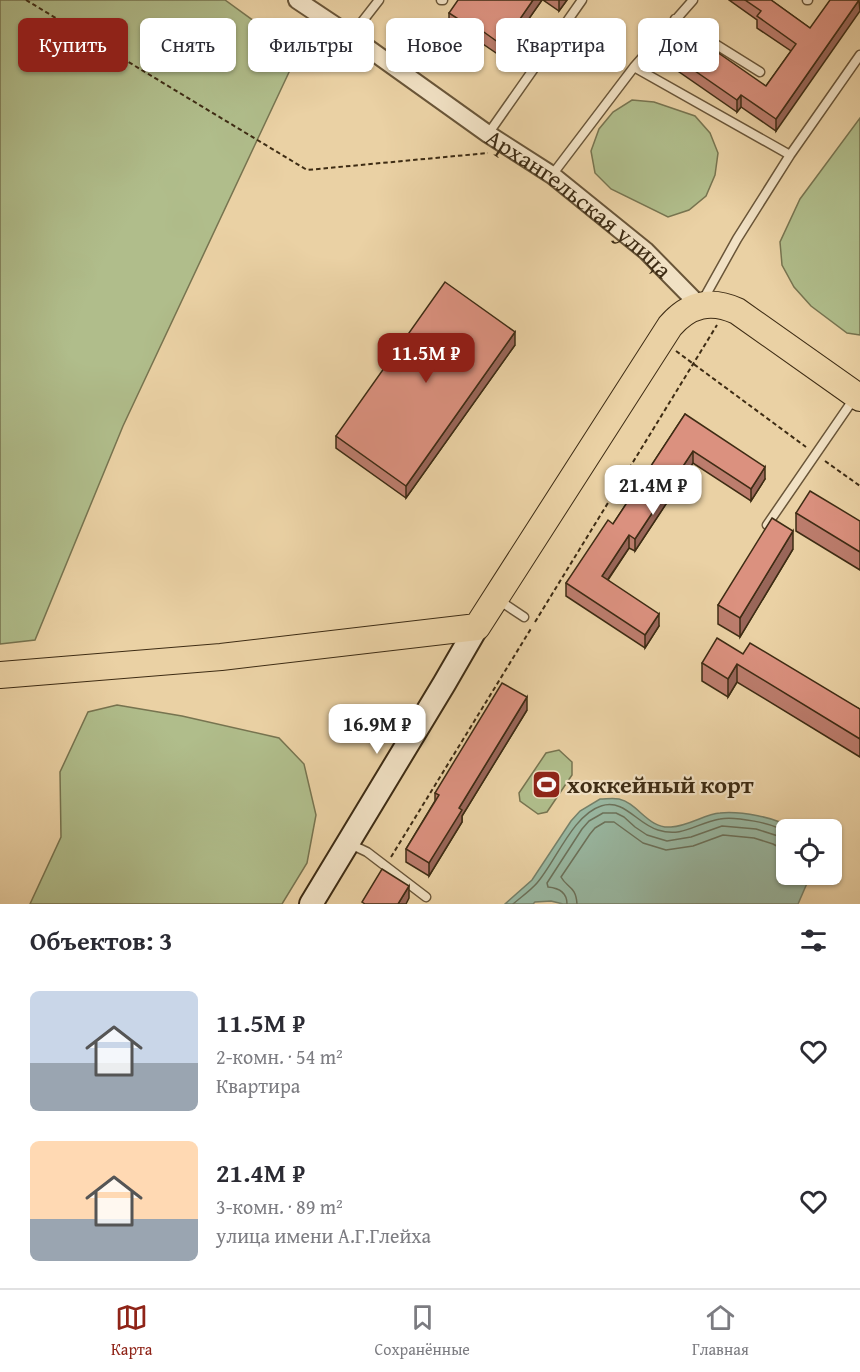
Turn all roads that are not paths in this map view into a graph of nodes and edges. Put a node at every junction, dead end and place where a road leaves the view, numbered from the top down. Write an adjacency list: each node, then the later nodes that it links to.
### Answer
1 (297, 0): 5 (street, Архангельская улица)
2 (379, 0): 6 (lane)
3 (582, 0): 14 (lane)
4 (693, 0): 7 (lane)
5 (324, 18)
6 (365, 18)
7 (677, 18)
8 (719, 47): 13 (lane)
9 (374, 52): 14 (street, Архангельская улица)
10 (860, 55): 15 (lane)
11 (638, 62): 12 (lane)
12 (634, 67): 15 (lane); 16 (lane)
13 (760, 72)
14 (488, 134): 16 (street, Архангельская улица)
15 (790, 155): 17 (lane)
16 (552, 175): 17 (street, Архангельская улица)
17 (700, 306): 18 (main road); 20 (main road)
18 (858, 397): 19 (lane)
19 (767, 525)
20 (495, 598): 21 (lane); 22 (main road)
21 (524, 616)
22 (477, 627): 23 (main road); 24 (street)
23 (0, 675)
24 (348, 842): 25 (lane); 26 (street)
25 (426, 897)
26 (311, 904)

